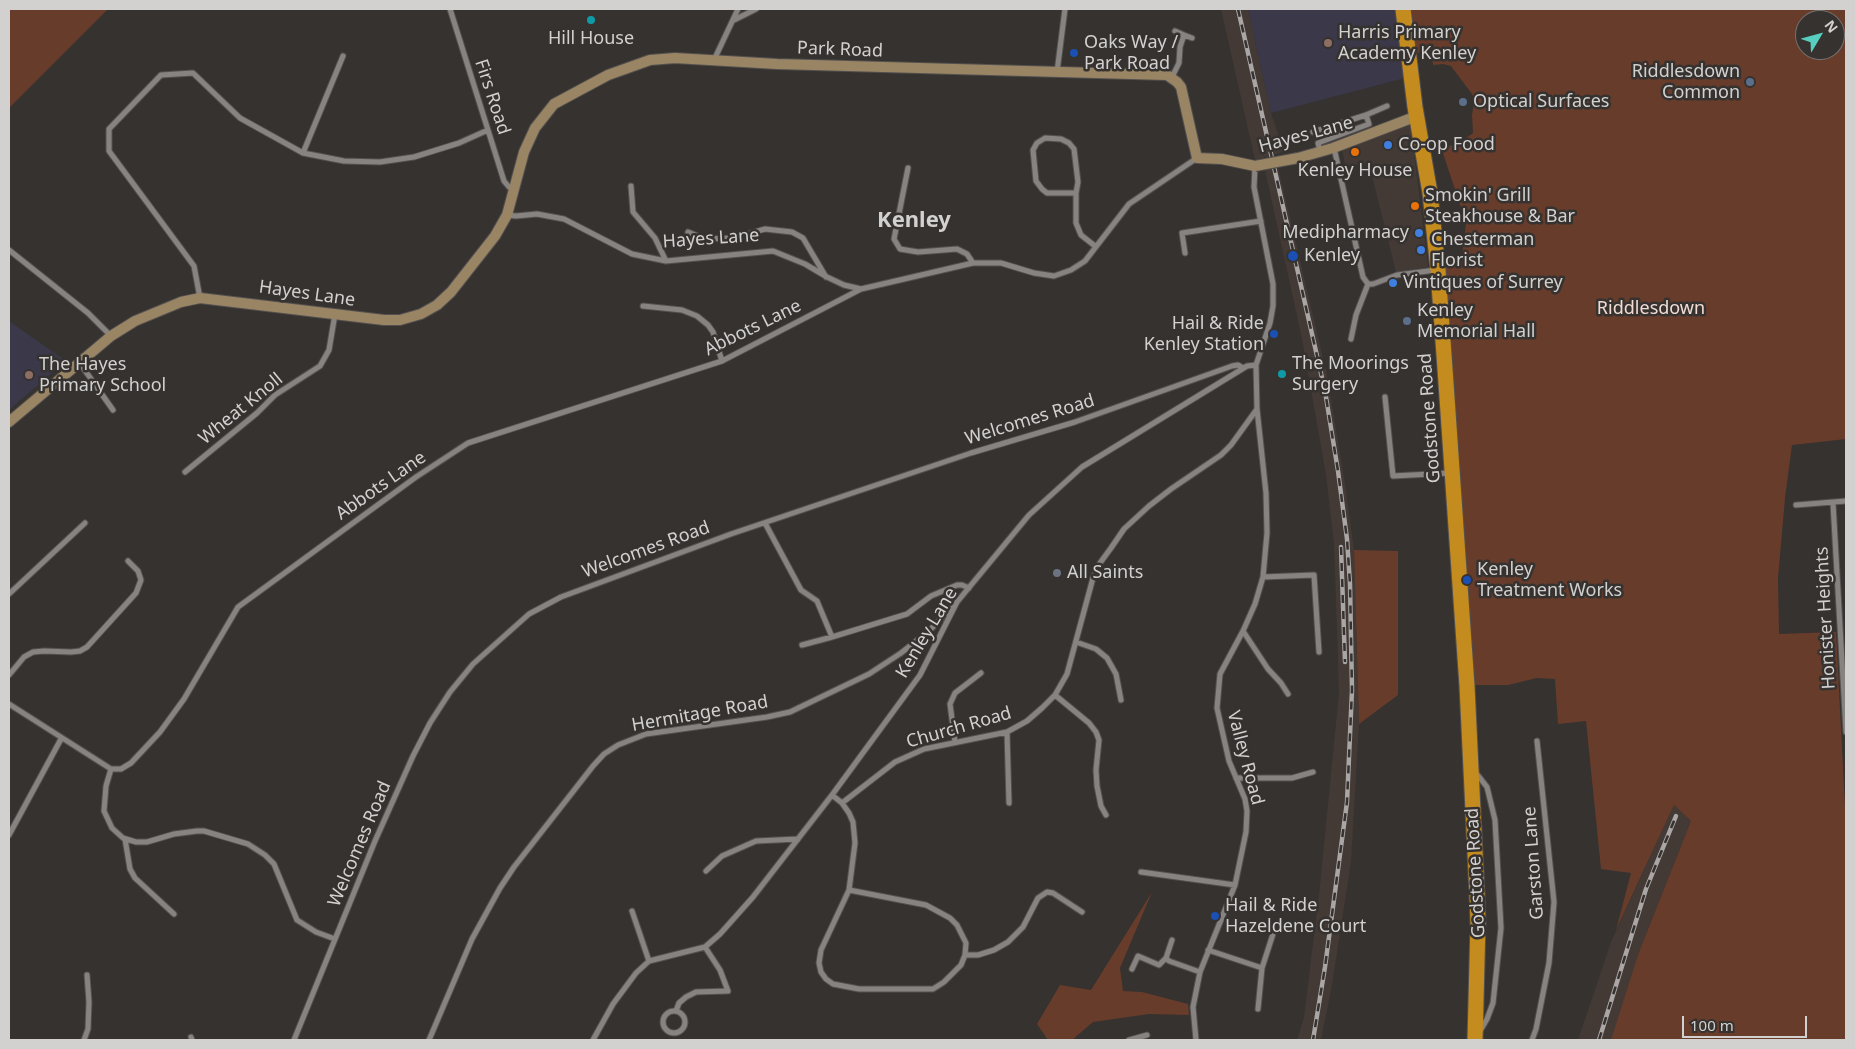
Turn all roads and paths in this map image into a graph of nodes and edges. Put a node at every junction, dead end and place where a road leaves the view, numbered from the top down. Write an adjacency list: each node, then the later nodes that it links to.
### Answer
1 (450, 9): 17 (street, Firs Road)
2 (738, 9): 6 (street)
3 (756, 9): 6 (street)
4 (1065, 9): 12 (street)
5 (1403, 9): 16 (highway, Godstone Road)
6 (733, 20): 11 (street)
7 (1175, 32): 8 (street)
8 (1184, 35): 9 (street); 13 (street)
9 (1192, 38)
10 (344, 56): 21 (street)
11 (714, 60): 12 (street, Park Road); 26 (street, Park Road)
12 (1057, 73): 13 (street, Park Road)
13 (1172, 77): 22 (street)
14 (1387, 106): 15 (street)
15 (1366, 115): 18 (street); 20 (street)
16 (1416, 116): 19 (street, Hayes Lane); 36 (highway, Godstone Road)
17 (488, 130): 21 (street); 26 (street, Firs Road)
18 (1313, 132)
19 (1334, 148): 20 (street, Hayes Lane); 38 (street)
20 (1320, 152): 23 (street, Hayes Lane, bridge)
21 (303, 153): 40 (street)
22 (1196, 158): 23 (street, Hayes Lane); 31 (street, Hayes Lane)
23 (1255, 166): 29 (street)
24 (908, 168): 35 (street)
25 (631, 186): 34 (street)
26 (514, 189): 28 (street, Park Road)
27 (1076, 193): 27 (street); 31 (street)
28 (507, 215): 34 (street, Hayes Lane); 42 (street, Hayes Lane)
29 (1261, 221): 33 (street); 47 (street)
30 (688, 232): 37 (street)
31 (1095, 246): 35 (street, Hayes Lane)
32 (9, 250): 43 (street)
33 (1185, 253)
34 (666, 261): 37 (street, Hayes Lane)
35 (973, 263): 39 (street, Hayes Lane)
36 (1438, 270): 38 (street); 54 (highway, Godstone Road)
37 (826, 277): 39 (street, Hayes Lane)
38 (1368, 284): 44 (street)
39 (861, 289): 45 (street, Abbots Lane)
40 (200, 298): 42 (street, Hayes Lane); 43 (street, Hayes Lane)
41 (643, 306): 45 (street)
42 (335, 314): 53 (street, Wheat Knoll)
43 (112, 336): 46 (street, Hayes Lane)
44 (1351, 339)
45 (722, 361): 83 (street, Abbots Lane)
46 (79, 362): 51 (street); 52 (street, Hayes Lane)
47 (1256, 365): 48 (street, Kenley Lane); 50 (street, Valley Road)
48 (1243, 368): 58 (street, Welcomes Road); 62 (street, Kenley Lane)
49 (1385, 397): 54 (street)
50 (1257, 409): 61 (street, Valley Road); 68 (street, Church Road)
51 (112, 410)
52 (9, 422)
53 (185, 472)
54 (1452, 472): 82 (highway, Godstone Road)
55 (1846, 501): 56 (street)
56 (1833, 503): 57 (street); 65 (street, Honister Heights)
57 (1796, 505)
58 (765, 523): 67 (street); 101 (street, Welcomes Road)
59 (85, 524): 63 (street)
60 (128, 561): 72 (street)
61 (1262, 577): 66 (street, Valley Road); 70 (street)
62 (969, 588): 64 (street, Kenley Lane); 67 (street)
63 (9, 594)
64 (957, 602): 86 (street, Kenley Lane); 117 (street, Hermitage Road)
65 (1844, 625): 78 (street, Honister Heights)
66 (1243, 631): 73 (street); 85 (street, Valley Road)
67 (832, 637): 69 (street)
68 (1076, 642): 74 (street, Church Road); 75 (street)
69 (802, 645)
70 (1320, 652)
71 (981, 673): 81 (street)
72 (9, 675)
73 (1288, 694)
74 (1055, 696): 77 (street, Church Road); 89 (street)
75 (1121, 700)
76 (9, 704): 79 (street)
77 (1007, 732): 81 (street, Church Road); 88 (street)
78 (1846, 732)
79 (61, 739): 83 (street); 90 (street)
80 (1537, 741): 122 (street, Garston Lane)
81 (955, 742): 87 (street, Church Road)
82 (1471, 766): 121 (highway, Godstone Road); 121 (street, Godstone Road)
83 (111, 769): 91 (street)
84 (1313, 772): 85 (street)
85 (1236, 778): 95 (street, Valley Road)
86 (832, 795): 87 (street); 92 (street, Kenley Lane)
87 (842, 803): 96 (street)
88 (1009, 803)
89 (1106, 815)
90 (9, 835)
91 (125, 839): 99 (street); 101 (street)
92 (798, 839): 93 (street); 103 (street, Kenley Lane)
93 (706, 871)
94 (1141, 872): 95 (street)
95 (1235, 885): 104 (street, Valley Road)
96 (849, 890): 105 (street); 105 (street)
97 (632, 911): 107 (street)
98 (1082, 912): 105 (street)
99 (174, 914)
100 (1274, 934): 108 (street)
101 (335, 939): 116 (street, Welcomes Road)
102 (1172, 940): 106 (street)
103 (705, 947): 107 (street, Kenley Lane); 113 (street)
104 (1208, 950): 108 (street); 110 (street, Valley Road)
105 (964, 955)
106 (1166, 958): 109 (street); 110 (street)
107 (649, 961): 118 (street)
108 (1262, 968): 112 (street)
109 (1132, 969)
110 (1200, 972): 120 (street, Valley Road)
111 (86, 975): 115 (street)
112 (1258, 1009)
113 (676, 1011): 113 (street)
114 (1147, 1035): 119 (street)
115 (84, 1040)
116 (294, 1040)
117 (429, 1040)
118 (593, 1040)
119 (1129, 1040)
120 (1196, 1040)
121 (1475, 1040)
122 (1532, 1040)

